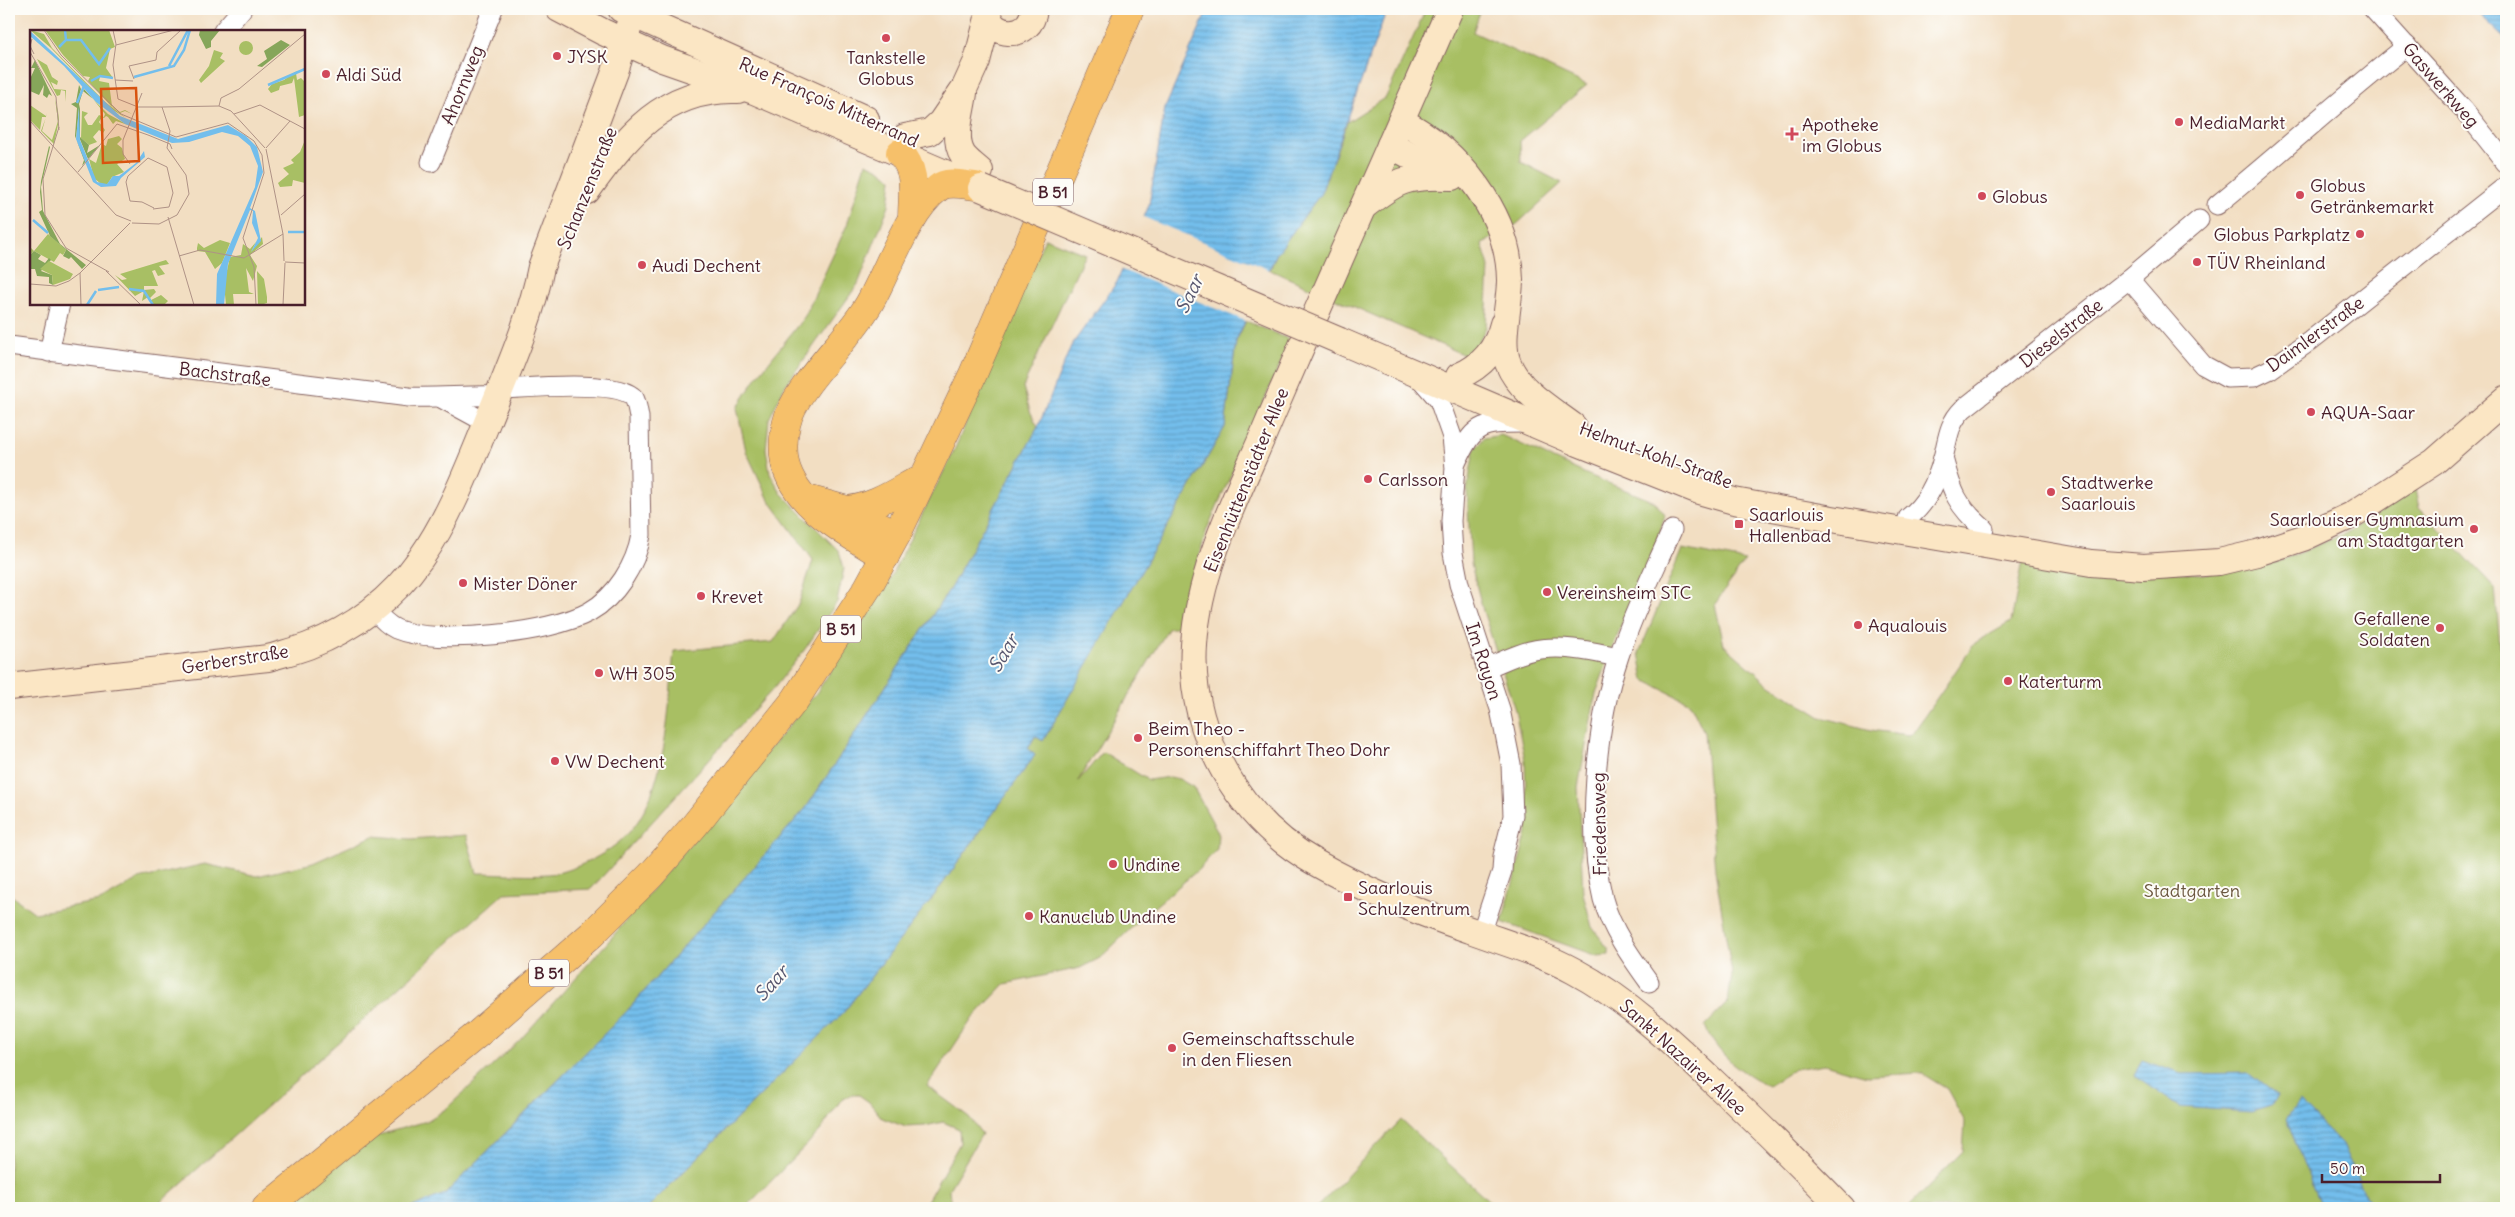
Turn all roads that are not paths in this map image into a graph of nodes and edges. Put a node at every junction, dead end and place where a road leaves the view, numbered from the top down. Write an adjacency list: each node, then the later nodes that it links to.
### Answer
1 (242, 9): 10 (street)
2 (493, 9): 19 (street, Ahornweg)
3 (560, 9): 11 (street, Rue François Mitterrand)
4 (1034, 9): 9 (street)
5 (1130, 9): 47 (main road, B 51)
6 (1450, 9): 16 (street, Eisenhüttenstädter Allee)
7 (2373, 9): 12 (street, Gaswerkweg)
8 (643, 15): 11 (street); 17 (street, Rue François Mitterrand)
9 (993, 20): 14 (street)
10 (224, 30)
11 (632, 46): 13 (street); 15 (street, Rue François Mitterrand)
12 (2407, 46): 20 (street, Gaswerkweg); 25 (street)
13 (623, 75): 24 (street, Schanzenstraße); 30 (street, Schanzenstraße)
14 (965, 87): 17 (street); 21 (street)
15 (754, 91): 17 (street, Rue François Mitterrand); 24 (street)
16 (1401, 121): 18 (street, Eisenhüttenstädter Allee); 22 (street)
17 (902, 145): 21 (street, Rue François Mitterrand); 27 (main road)
18 (1390, 145): 22 (street); 26 (street, Eisenhüttenstädter Allee)
19 (431, 162)
20 (2506, 163)
21 (981, 180): 27 (main road); 33 (street, Rue François Mitterrand, bridge)
22 (1463, 182): 26 (street); 32 (street)
23 (2506, 186): 29 (street, Daimlerstraße)
24 (587, 191): 30 (street, Schanzenstraße)
25 (2217, 205)
26 (1362, 208): 59 (street, Eisenhüttenstädter Allee)
27 (912, 219): 48 (main road)
28 (2199, 220): 29 (street, Dieselstraße)
29 (2129, 279): 45 (street, Dieselstraße)
30 (536, 294): 39 (street, Schanzenstraße)
31 (60, 305): 35 (street)
32 (1507, 309): 37 (street); 44 (street)
33 (1342, 333): 36 (street, Helmut-Kohl-Straße); 37 (street, Helmut-Kohl-Straße)
34 (9, 346): 35 (street, Bachstraße)
35 (49, 352): 40 (street, Bachstraße)
36 (1418, 376): 42 (street, Helmut-Kohl-Straße); 46 (street, Im Rayon)
37 (1459, 376): 44 (street, Helmut-Kohl-Straße)
38 (2506, 378): 52 (street, Helmut-Kohl-Straße)
39 (499, 392): 40 (street, Bachstraße); 43 (street, Gerberstraße); 54 (street, Bachstraße)
40 (441, 398): 43 (street, Bachstraße)
41 (2506, 399): 42 (street, Helmut-Kohl-Straße)
42 (1529, 422): 46 (street, Im Rayon)
43 (487, 423): 54 (street, Gerberstraße)
44 (1573, 426): 50 (street, Helmut-Kohl-Straße)
45 (1943, 458): 50 (street, Dieselstraße); 52 (street, Dieselstraße)
46 (1455, 466): 56 (street, Im Rayon)
47 (924, 477): 49 (main road); 53 (main road, B 51)
48 (804, 496): 49 (main road); 53 (main road)
49 (848, 510): 53 (main road)
50 (1908, 518): 52 (street, Helmut-Kohl-Straße)
51 (1672, 530): 55 (street, Friedensweg)
52 (1984, 530)
53 (891, 545): 61 (main road, B 51)
54 (373, 609): 57 (street, Gerberstraße)
55 (1618, 656): 56 (street); 60 (street, Friedensweg)
56 (1486, 668): 58 (street, Im Rayon)
57 (9, 687)
58 (1503, 856): 59 (street, Im Rayon); 59 (street, Im Rayon)
59 (1483, 935): 62 (street, Sankt Nazairer Allee)
60 (1649, 982)
61 (266, 1208)
62 (1842, 1208)

